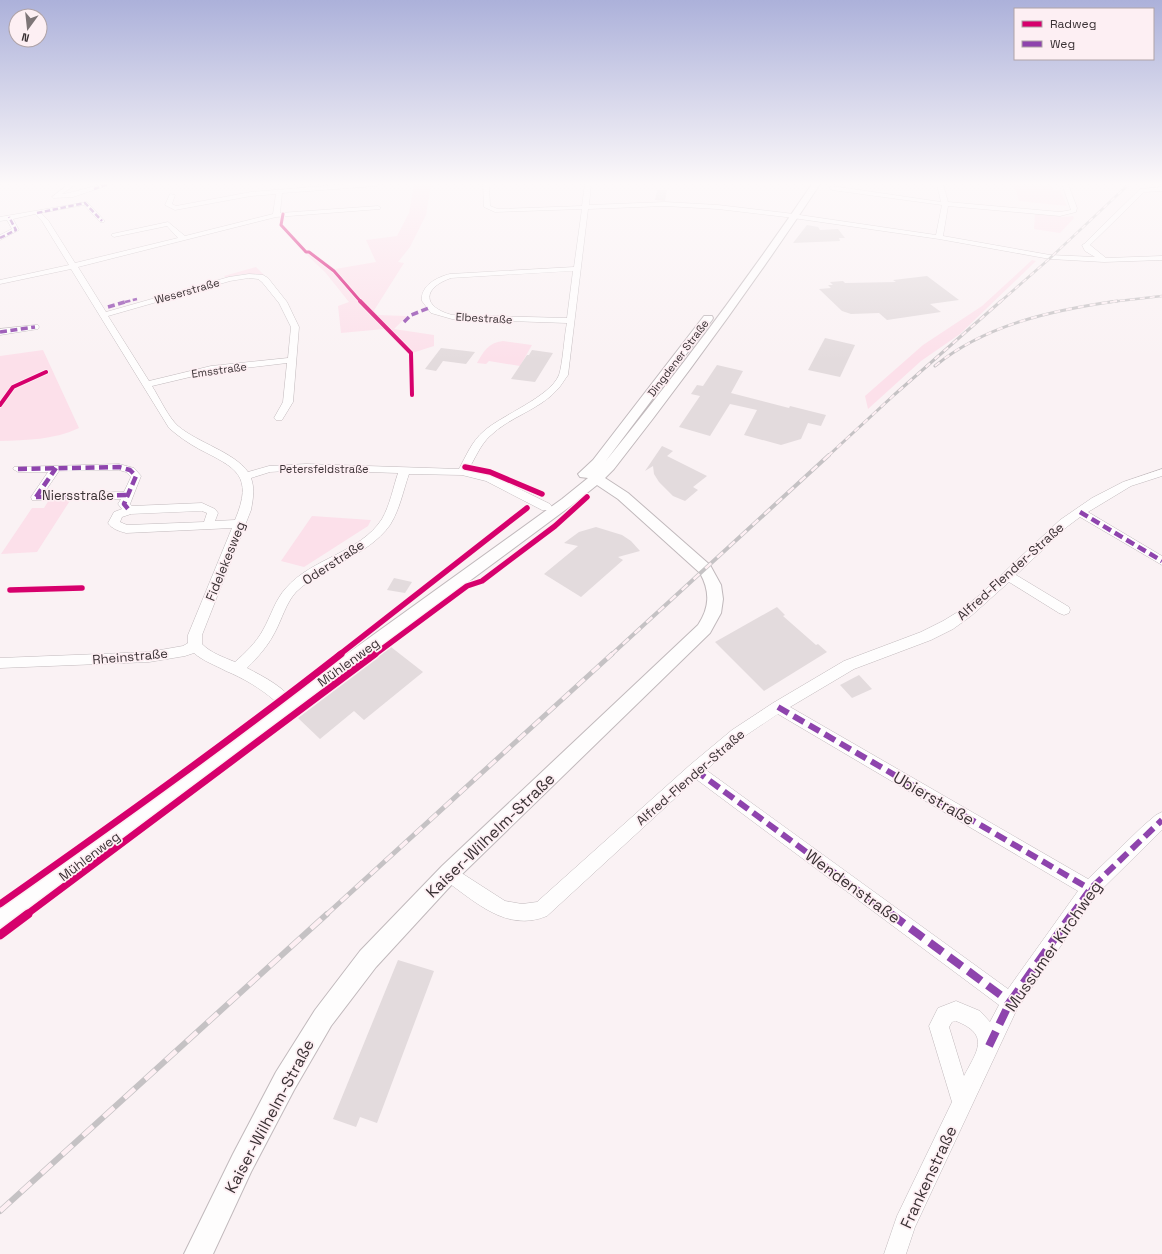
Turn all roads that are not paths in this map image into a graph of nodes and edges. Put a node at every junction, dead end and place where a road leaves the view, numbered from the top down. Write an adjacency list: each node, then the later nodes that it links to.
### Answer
1 (59, 243): 11 (street)
2 (165, 243): 11 (street)
3 (581, 243): 12 (street)
4 (766, 243): 10 (main road, Dingdener Straße)
5 (771, 243): 10 (main road, Dingdener Straße)
6 (969, 243): 9 (street)
7 (1088, 243): 9 (street)
8 (1162, 258): 9 (street)
9 (1104, 260)
10 (756, 263): 27 (main road, Dingdener Straße)
11 (73, 266): 13 (street); 15 (street)
12 (578, 269): 16 (street); 16 (street, Elbestraße)
13 (0, 282)
14 (712, 313): 27 (main road, Dingdener Straße)
15 (103, 315): 19 (street, Weserstraße); 20 (street)
16 (571, 321): 25 (street)
17 (35, 327): 18 (street)
18 (0, 332)
19 (292, 360): 20 (street, Emsstraße); 21 (street, Weserstraße)
20 (146, 385): 28 (street)
21 (279, 418)
22 (56, 468): 23 (street, Niersstraße); 29 (street, Niersstraße); 29 (street, Niersstraße)
23 (18, 469)
24 (405, 470): 25 (street, Petersfeldstraße); 28 (street, Petersfeldstraße); 41 (street, Oderstraße)
25 (462, 472): 30 (street, Petersfeldstraße)
26 (1162, 472): 32 (street, Alfred-Flender-Straße)
27 (592, 475): 30 (main road, Mühlenweg); 35 (main road, Mühlenweg); 46 (main road, Kaiser-Wilhelm-Straße)
28 (245, 476): 33 (street, Fidelekesweg)
29 (127, 495): 31 (street, Niersstraße)
30 (546, 507): 35 (main road, Mühlenweg)
31 (129, 510): 34 (street, Niersstraße); 34 (street, Niersstraße)
32 (1080, 512): 36 (street); 37 (street, Alfred-Flender-Straße)
33 (240, 524): 34 (street, Niersstraße); 39 (street, Fidelekesweg)
34 (208, 525)
35 (505, 546): 42 (main road, Mühlenweg)
36 (1162, 561)
37 (1007, 575): 38 (street); 43 (street, Alfred-Flender-Straße)
38 (1064, 610)
39 (195, 646): 40 (street, Rheinstraße); 41 (street)
40 (0, 663)
41 (237, 669): 42 (street)
42 (288, 706): 48 (main road, Mühlenweg)
43 (778, 707): 44 (street, Alfred-Flender-Straße); 47 (street, Ubierstraße)
44 (695, 770): 46 (street, Alfred-Flender-Straße); 49 (street, Wendenstraße)
45 (1162, 820): 47 (street, Mussumer Kirchweg)
46 (449, 873): 52 (main road, Kaiser-Wilhelm-Straße)
47 (1090, 889): 49 (street, Mussumer Kirchweg)
48 (0, 922)
49 (1010, 1002): 50 (street, Mussumer Kirchweg)
50 (989, 1046): 51 (street, Frankenstraße); 51 (street)
51 (962, 1101): 53 (street, Frankenstraße)
52 (198, 1254)
53 (895, 1254)

